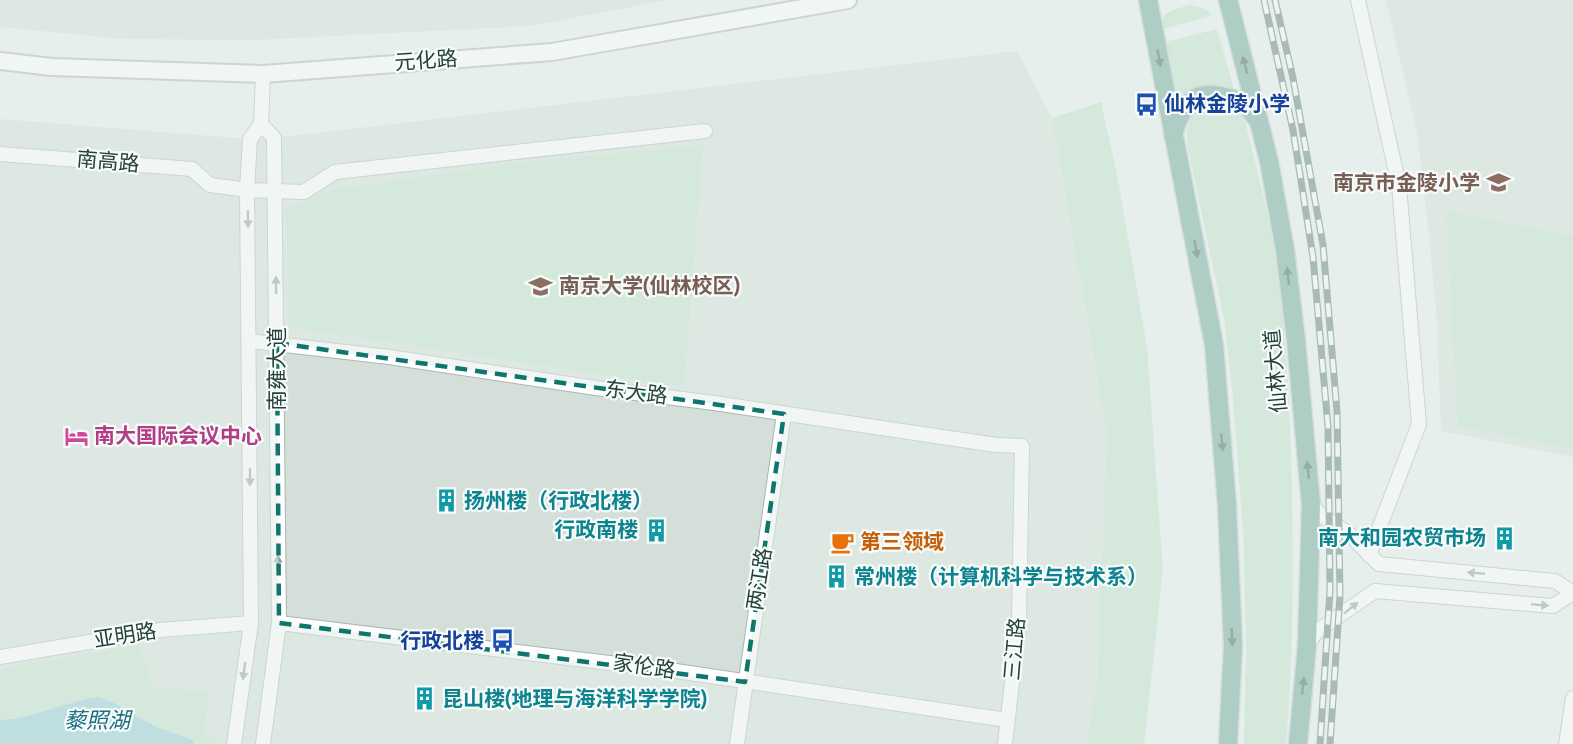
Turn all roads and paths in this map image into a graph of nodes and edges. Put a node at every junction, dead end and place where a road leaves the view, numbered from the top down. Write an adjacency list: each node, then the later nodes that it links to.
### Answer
1 (848, 0): 6 (street, 元化路)
2 (1148, 0): 10 (main road, one-way to 10)
3 (1228, 0): 7 (main road, 仙林大道, one-way to 3)
4 (1358, 0): 19 (street)
5 (0, 61): 6 (street, 元化路)
6 (264, 74): 8 (street)
7 (1260, 123): 10 (main road); 18 (main road, 仙林大道, one-way to 7)
8 (261, 124): 12 (street, 南雍大道); 13 (street, 南雍大道)
9 (705, 131): 13 (street)
10 (1173, 136): 32 (main road, one-way to 32)
11 (0, 154): 12 (street, 南高路)
12 (247, 190): 13 (street); 14 (street, 南雍大道, one-way to 14)
13 (274, 191): 15 (street, 南雍大道, one-way to 13)
14 (249, 341): 15 (street, 东大路); 21 (street, 南雍大道, one-way to 21)
15 (277, 343): 16 (street, 东大路); 22 (street, 南雍大道, one-way to 15)
16 (784, 414): 17 (street, 东大路); 25 (street, 两江路)
17 (1022, 446): 27 (street, 三江路)
18 (1311, 505): 19 (street); 23 (main road, 仙林大道)
19 (1368, 555): 20 (street, one-way to 19)
20 (1573, 593): 23 (street, one-way to 20)
21 (251, 623): 24 (street, 亚明路); 28 (street, 南雍大道, one-way to 28)
22 (279, 623): 25 (street, 家伦路); 29 (street, 南雍大道)
23 (1307, 645): 33 (main road, 仙林大道, one-way to 23)
24 (0, 657)
25 (746, 682): 27 (street, 家伦路); 30 (street, 两江路)
26 (1573, 698): 34 (street)
27 (1007, 720): 31 (street, 三江路)
28 (234, 744)
29 (263, 744)
30 (737, 744)
31 (1005, 744)
32 (1228, 744)
33 (1298, 744)
34 (1566, 744)

